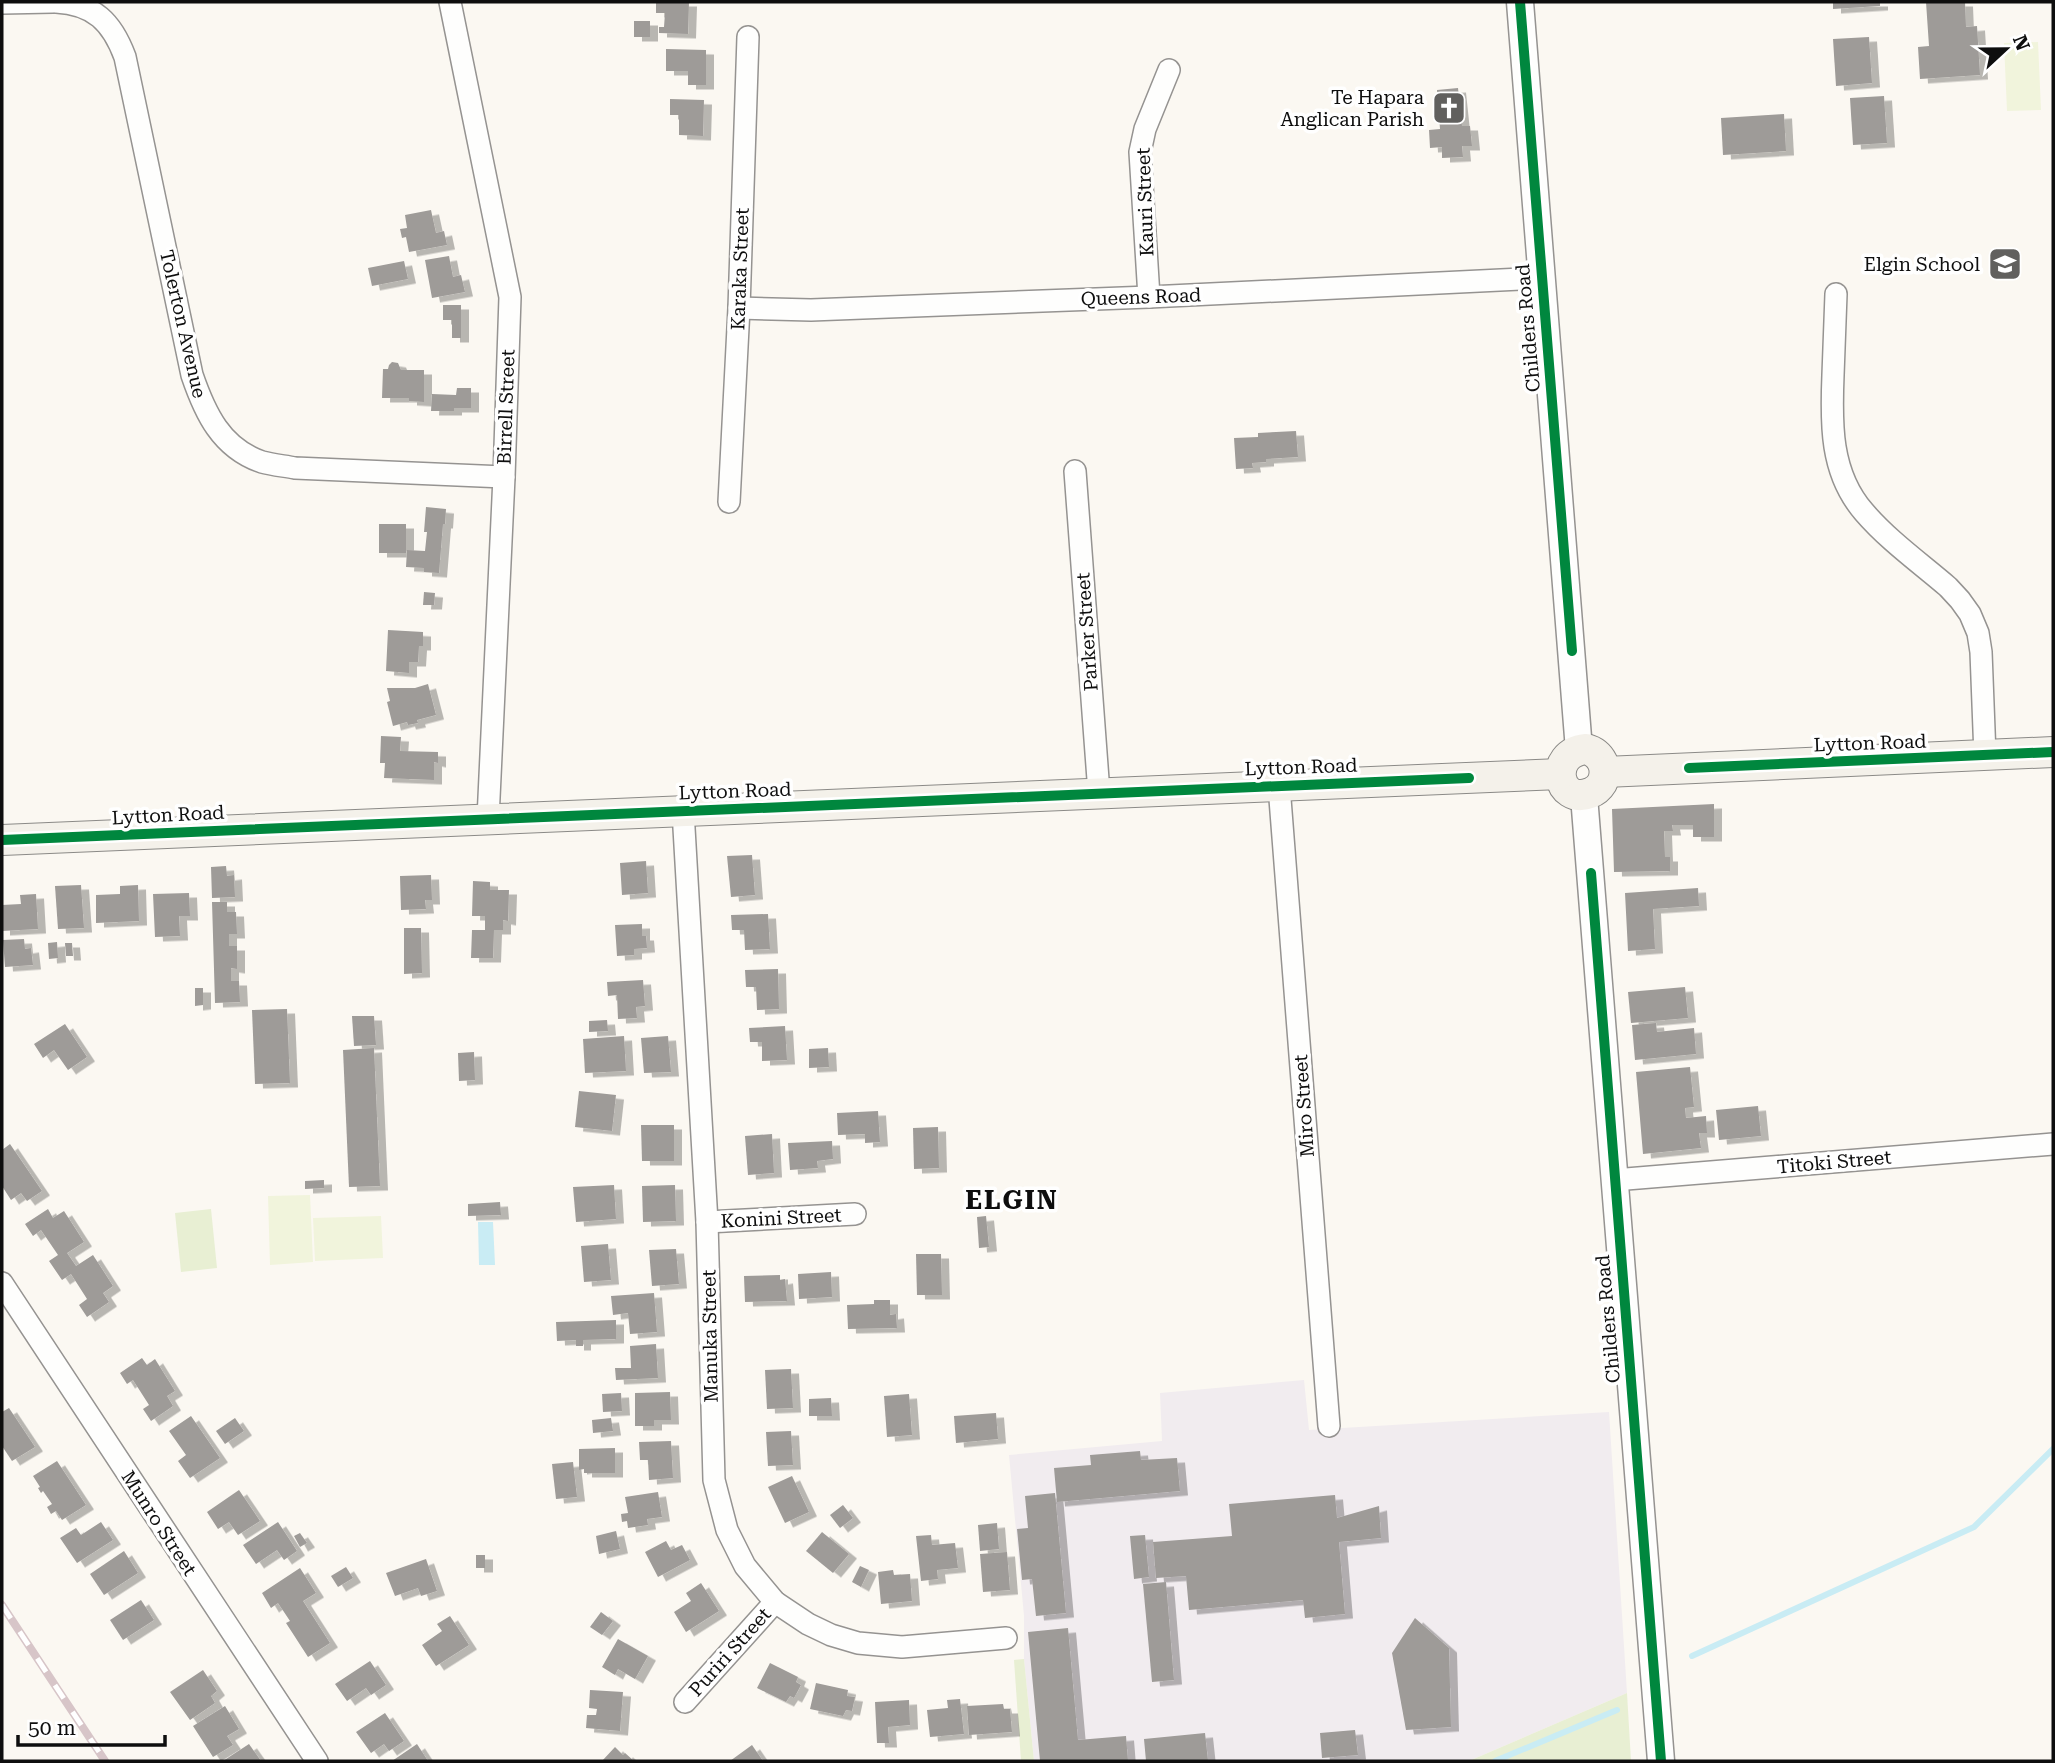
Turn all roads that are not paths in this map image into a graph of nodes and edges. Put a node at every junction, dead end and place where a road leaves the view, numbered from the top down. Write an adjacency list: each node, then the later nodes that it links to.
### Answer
1 (55, 2): 4 (street, Tolerton Avenue); 12 (street, Tolerton Avenue)
2 (450, 2): 12 (street, Birrell Street)
3 (1520, 2): 7 (street, Childers Road)
4 (2, 4)
5 (748, 37): 10 (street, Karaka Street)
6 (1168, 70): 9 (street, Kauri Street)
7 (1542, 278): 9 (street, Queens Road); 14 (street, Childers Road)
8 (1836, 294): 16 (street)
9 (1149, 298): 10 (street, Queens Road)
10 (739, 308): 13 (street, Karaka Street)
11 (1075, 471): 20 (street, Parker Street)
12 (504, 477): 23 (street, Birrell Street)
13 (729, 502)
14 (1579, 750): 17 (main road); 18 (main road)
15 (2053, 752): 16 (main road, Lytton Road)
16 (1985, 756): 17 (main road, Lytton Road)
17 (1605, 772): 21 (main road)
18 (1560, 774): 19 (main road, Lytton Road); 21 (main road)
19 (1279, 786): 20 (main road, Lytton Road); 30 (street, Miro Street)
20 (1099, 793): 22 (main road, Lytton Road)
21 (1584, 796): 26 (street, Childers Road)
22 (683, 811): 23 (main road, Lytton Road); 28 (street, Manuka Street)
23 (488, 819): 24 (main road, Lytton Road)
24 (2, 840)
25 (2053, 1144): 26 (street, Titoki Street)
26 (1614, 1180): 35 (street, Childers Road)
27 (855, 1214): 28 (street, Konini Street)
28 (707, 1222): 31 (street, Manuka Street)
29 (2, 1283): 34 (street, Munro Street)
30 (1329, 1426)
31 (775, 1602): 32 (street, Manuka Street); 33 (street, Puriri Street)
32 (1006, 1638)
33 (685, 1702)
34 (317, 1761)
35 (1661, 1761)

